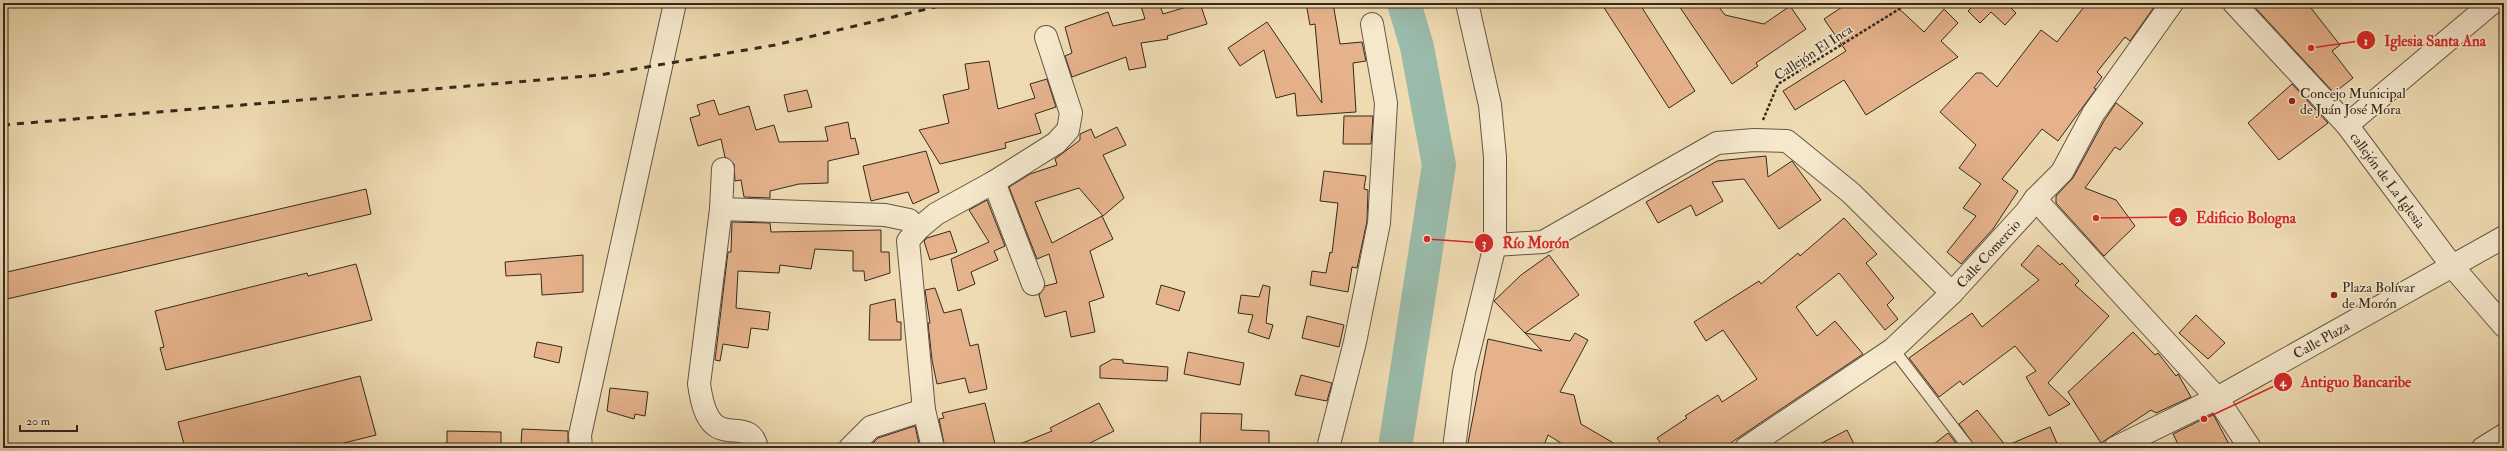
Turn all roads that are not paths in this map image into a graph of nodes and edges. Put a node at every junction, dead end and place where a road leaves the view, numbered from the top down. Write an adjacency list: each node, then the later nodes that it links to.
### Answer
1 (675, 3): 24 (street)
2 (1467, 3): 15 (street)
3 (2172, 3): 11 (street, Calle Comercio)
4 (2234, 3): 8 (street, callejón de La Iglesia)
5 (2492, 3): 8 (street)
6 (1372, 24): 28 (street)
7 (1046, 37): 10 (street)
8 (2347, 125): 16 (street, callejón de La Iglesia)
9 (723, 169): 12 (street)
10 (994, 182): 13 (street); 17 (street)
11 (2035, 199): 18 (street, Calle Comercio); 21 (street)
12 (722, 209): 13 (street); 25 (street)
13 (918, 228): 22 (street)
14 (2504, 238): 16 (street, Calle Plaza)
15 (1495, 246): 18 (street); 29 (street)
16 (2452, 266): 19 (street, callejón de La Iglesia); 21 (street, Calle Plaza)
17 (1033, 284)
18 (1952, 293): 20 (street, Calle Comercio)
19 (2504, 326)
20 (1893, 349): 30 (street, Calle Comercio); 31 (lane)
21 (2217, 398): 32 (street, Calle Plaza); 33 (street)
22 (924, 410): 26 (street); 27 (street)
23 (2504, 434): 34 (street)
24 (581, 448)
25 (757, 448)
26 (850, 448)
27 (933, 448)
28 (1328, 448)
29 (1454, 448)
30 (1746, 448)
31 (1969, 448)
32 (2115, 448)
33 (2250, 448)
34 (2483, 448)

